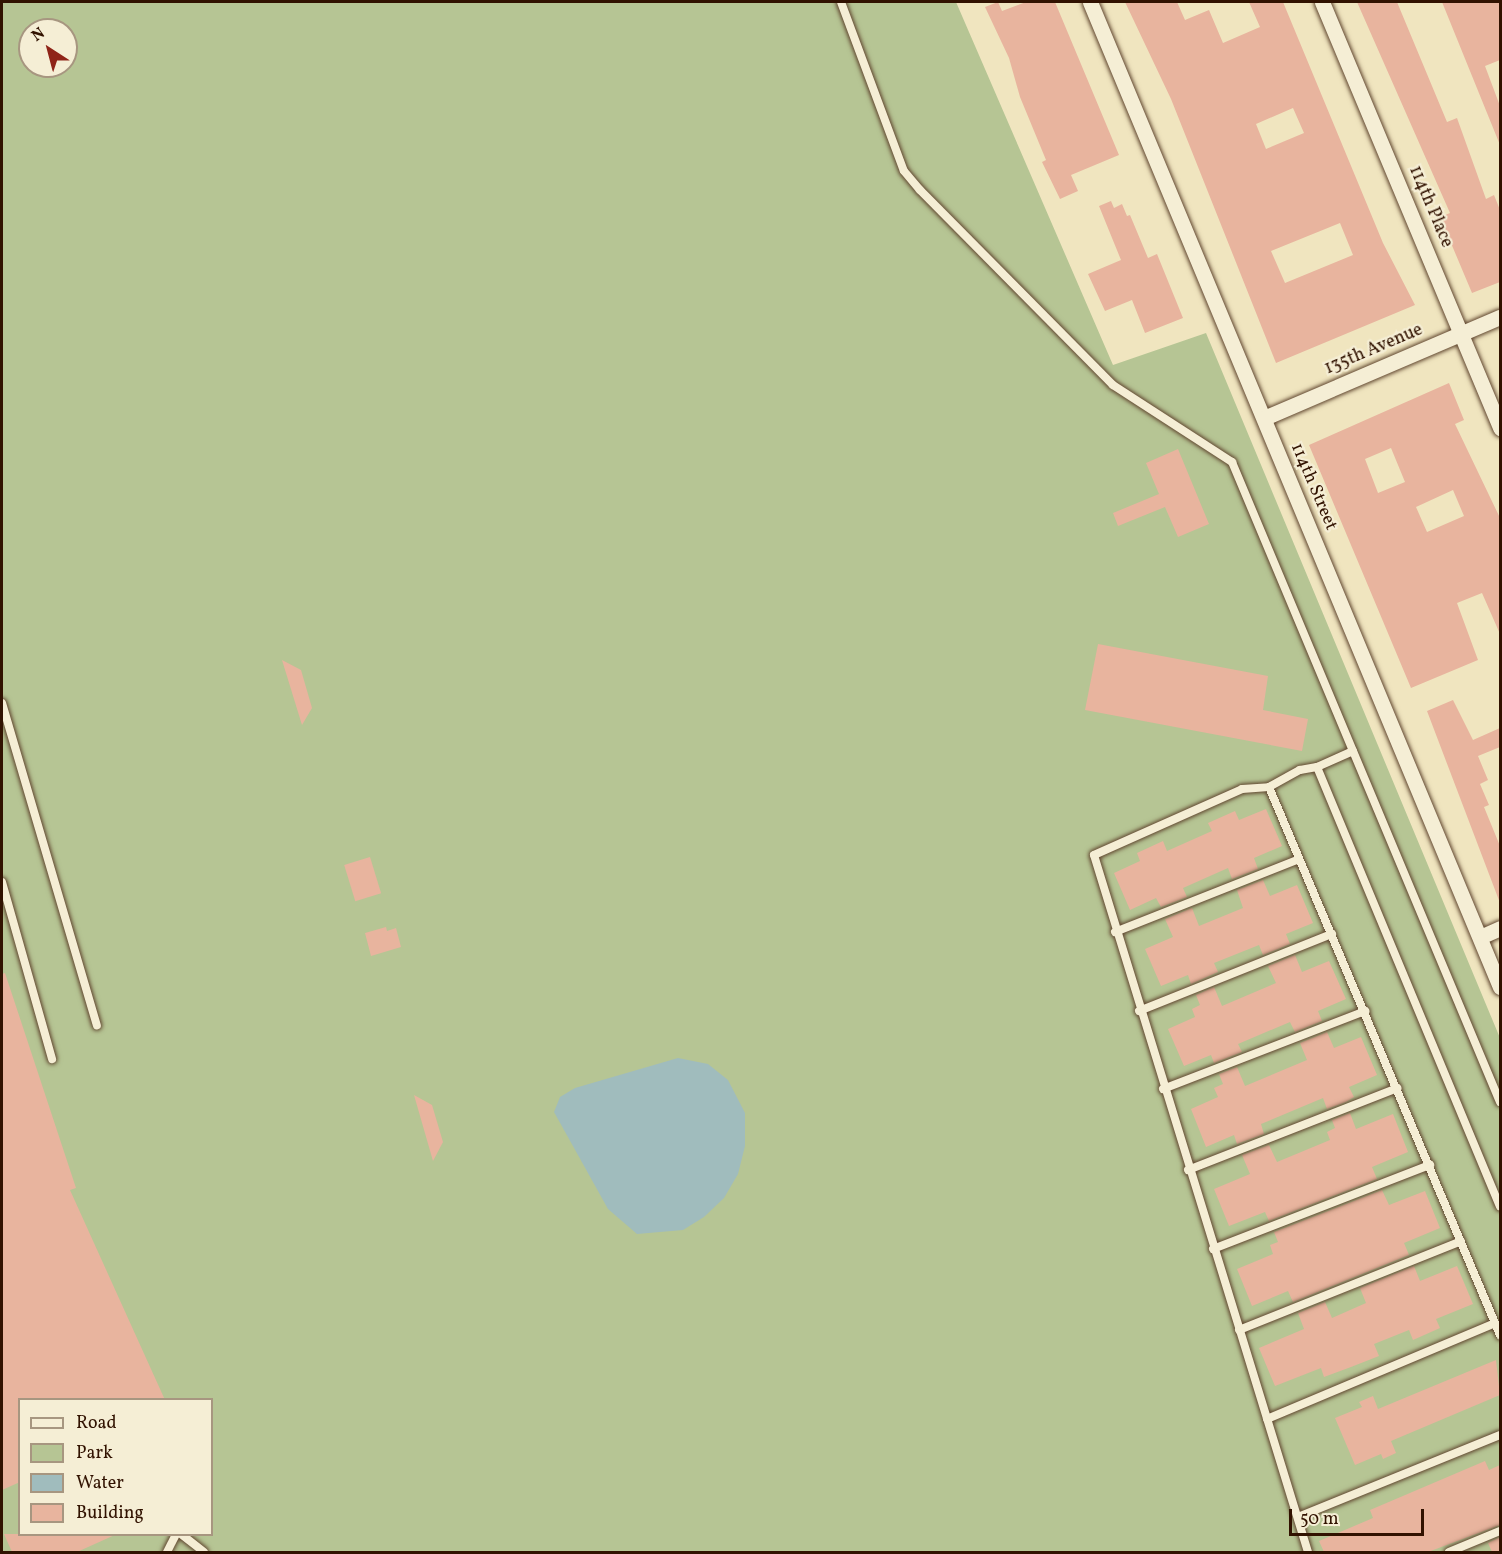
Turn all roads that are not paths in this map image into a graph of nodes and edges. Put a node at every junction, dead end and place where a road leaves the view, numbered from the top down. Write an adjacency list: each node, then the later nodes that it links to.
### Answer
1 (841, 2): 9 (lane)
2 (1090, 2): 6 (street, 114th Street)
3 (1322, 2): 5 (street, 114th Place)
4 (1500, 317): 5 (street, 135th Avenue)
5 (1461, 334): 6 (street, 135th Avenue); 7 (street, 114th Place)
6 (1264, 418): 17 (street, 114th Street)
7 (1500, 428)
8 (2, 703): 21 (lane)
9 (1353, 752): 10 (lane); 25 (lane)
10 (1317, 767): 11 (lane); 28 (lane)
11 (1269, 787): 12 (lane); 15 (lane)
12 (1299, 859): 15 (lane); 16 (lane)
13 (2, 882): 22 (lane)
14 (1500, 928): 17 (street)
15 (1115, 932): 19 (lane)
16 (1332, 934): 19 (lane); 20 (lane)
17 (1479, 937): 18 (street, 114th Street)
18 (1500, 987)
19 (1139, 1011): 24 (lane)
20 (1365, 1011): 23 (lane); 24 (lane)
21 (97, 1024)
22 (52, 1059)
23 (1397, 1088): 26 (lane); 27 (lane)
24 (1163, 1089): 27 (lane)
25 (1500, 1102)
26 (1430, 1166): 29 (lane); 30 (lane)
27 (1188, 1170): 30 (lane)
28 (1500, 1206)
29 (1461, 1241): 31 (lane); 32 (lane)
30 (1213, 1249): 32 (lane)
31 (1495, 1323): 33 (lane); 34 (lane)
32 (1239, 1330): 34 (lane)
33 (1500, 1335)
34 (1267, 1419): 36 (lane)
35 (1500, 1435): 36 (lane)
36 (1298, 1517): 42 (lane)
37 (1500, 1531): 43 (lane)
38 (175, 1536): 40 (lane)
39 (184, 1536): 41 (lane)
40 (167, 1552)
41 (204, 1552)
42 (1308, 1552)
43 (1449, 1552)

